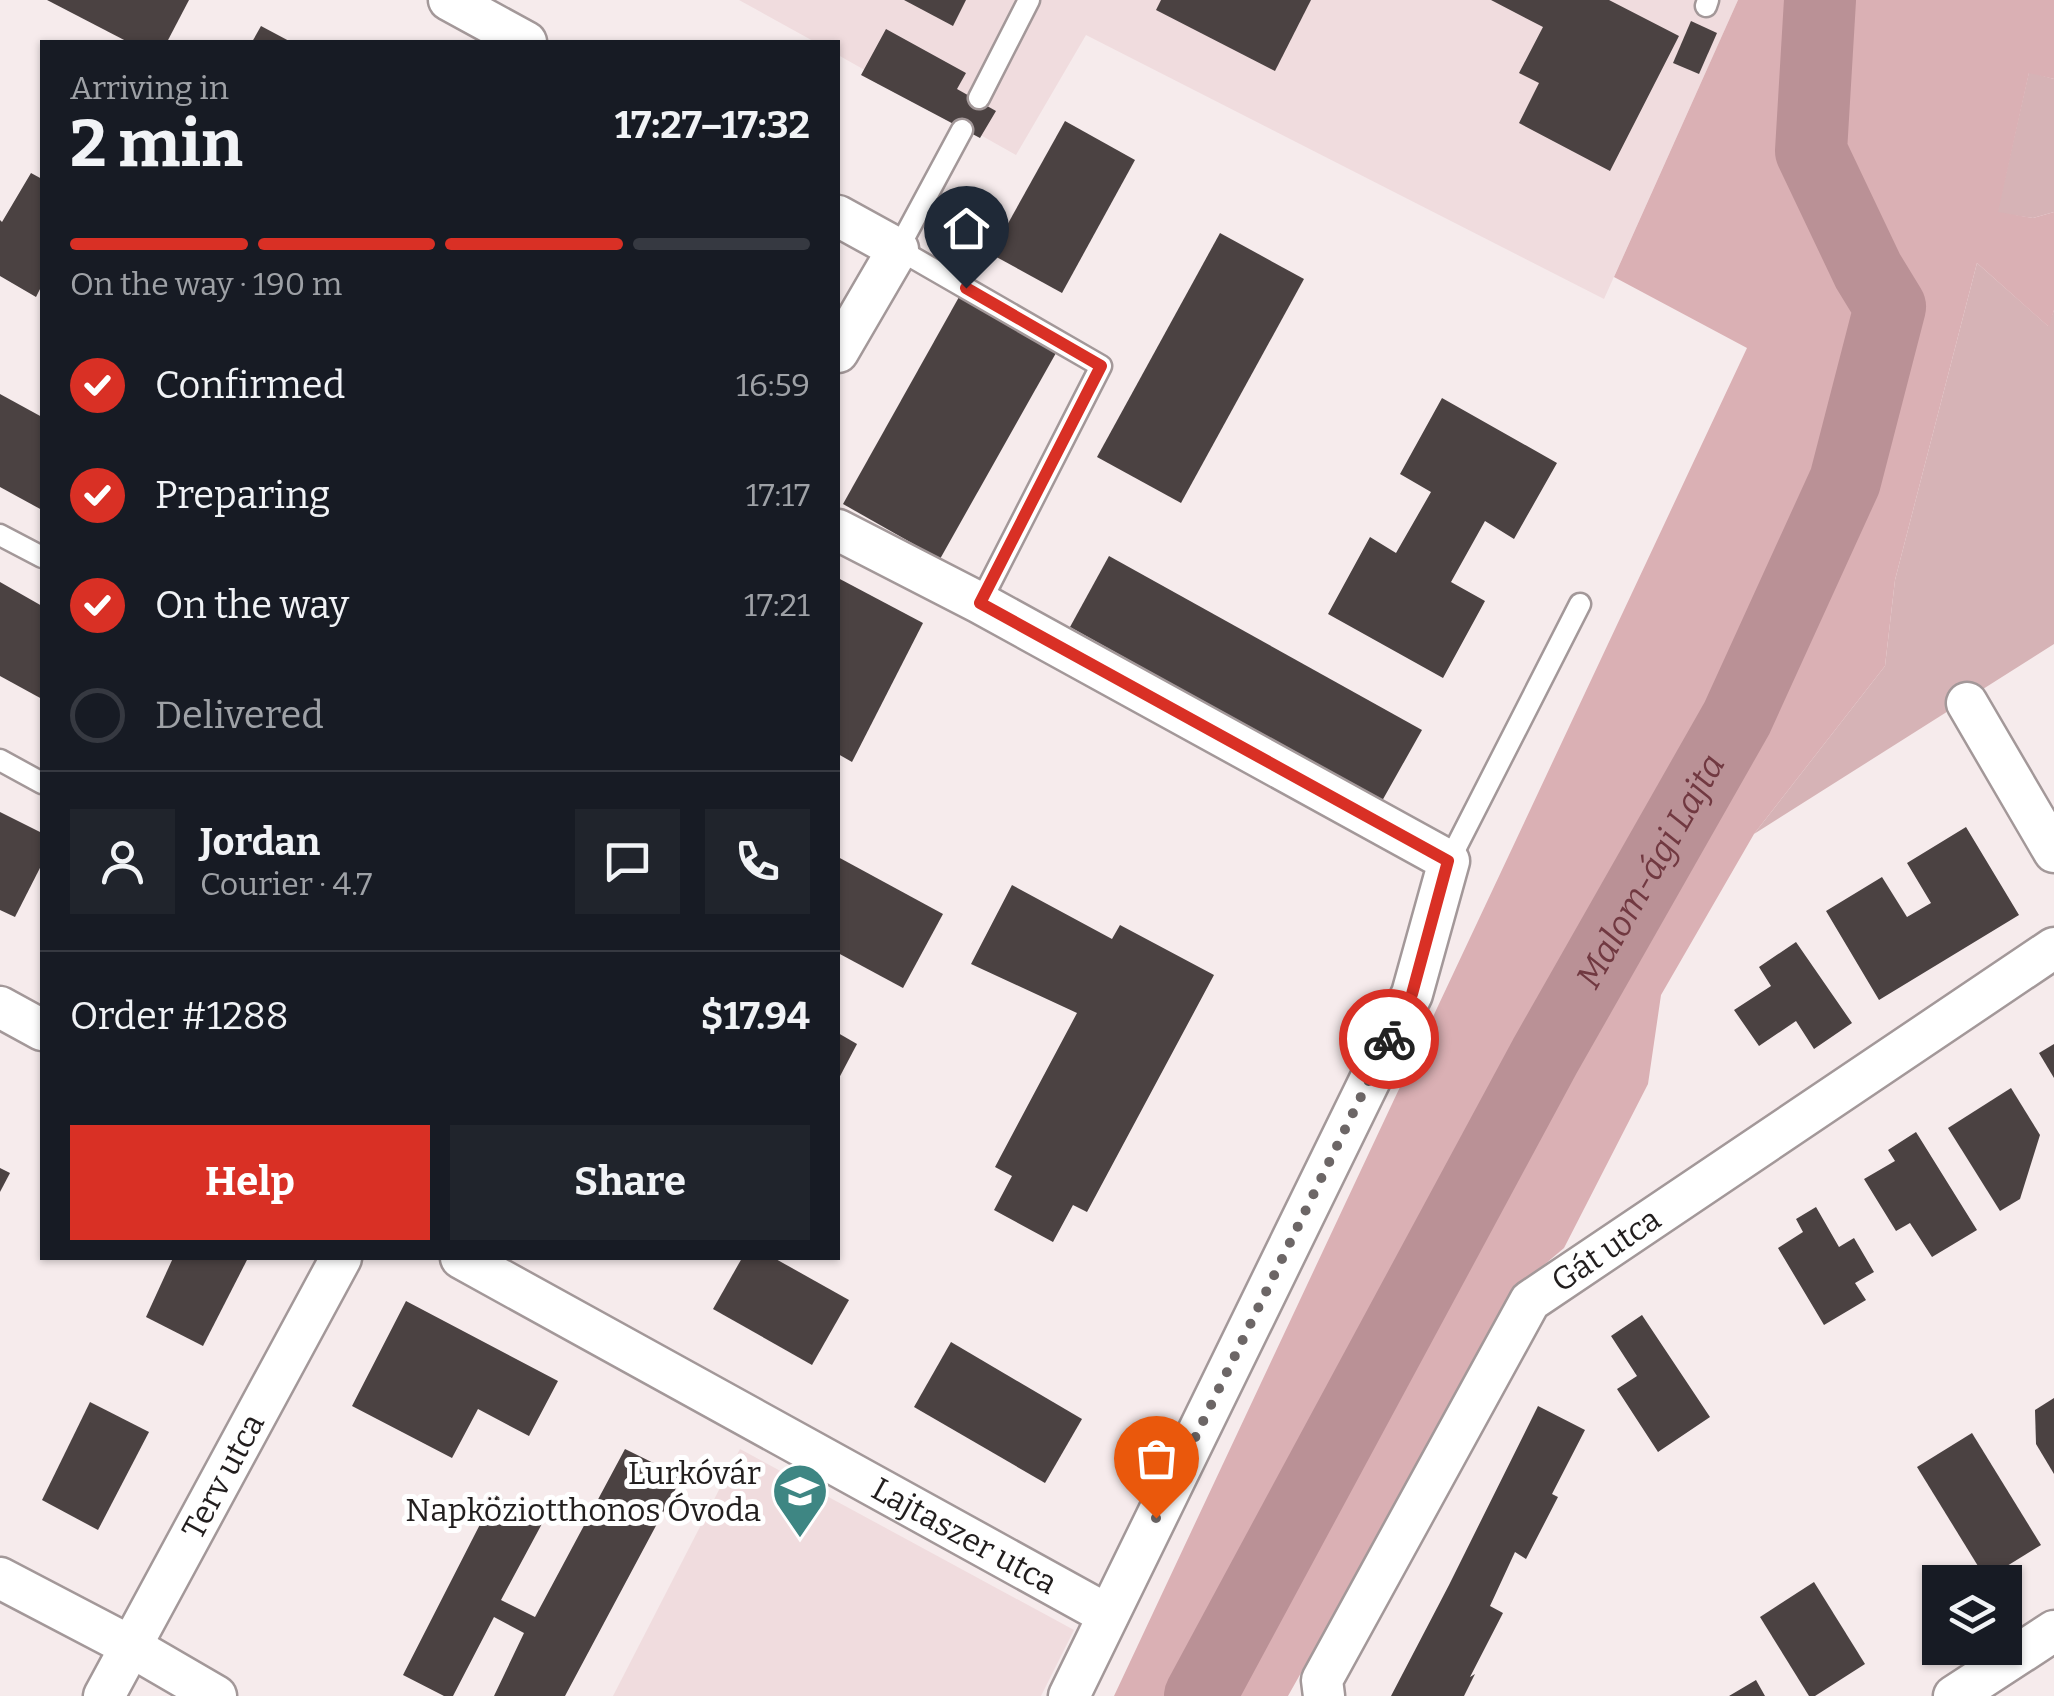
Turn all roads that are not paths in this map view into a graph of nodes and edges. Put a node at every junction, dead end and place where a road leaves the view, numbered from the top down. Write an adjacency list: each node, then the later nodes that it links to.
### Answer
1 (449, 0): 3 (street)
2 (1029, 0): 4 (lane)
3 (522, 40)
4 (978, 98)
5 (962, 130): 7 (lane)
6 (840, 217): 7 (street)
7 (898, 249): 8 (street); 12 (lane)
8 (840, 349)
9 (840, 531): 12 (street)
10 (0, 535): 11 (lane)
11 (40, 557)
12 (980, 603): 18 (street)
13 (1580, 604): 18 (lane)
14 (1967, 704): 17 (street)
15 (0, 760): 16 (lane)
16 (40, 782)
17 (2054, 852)
18 (1448, 861): 25 (street)
19 (2054, 948): 31 (street, Gát utca)
20 (0, 1008): 21 (street)
21 (40, 1029)
22 (340, 1260): 27 (street, Terv utca)
23 (466, 1260): 25 (street, Lajtaszer utca)
24 (0, 1578): 27 (street)
25 (1108, 1616): 30 (street)
26 (2054, 1631): 32 (street)
27 (130, 1646): 28 (street, Terv utca); 29 (street)
28 (104, 1696)
29 (216, 1696)
30 (1070, 1696)
31 (1324, 1696)
32 (1954, 1696)

